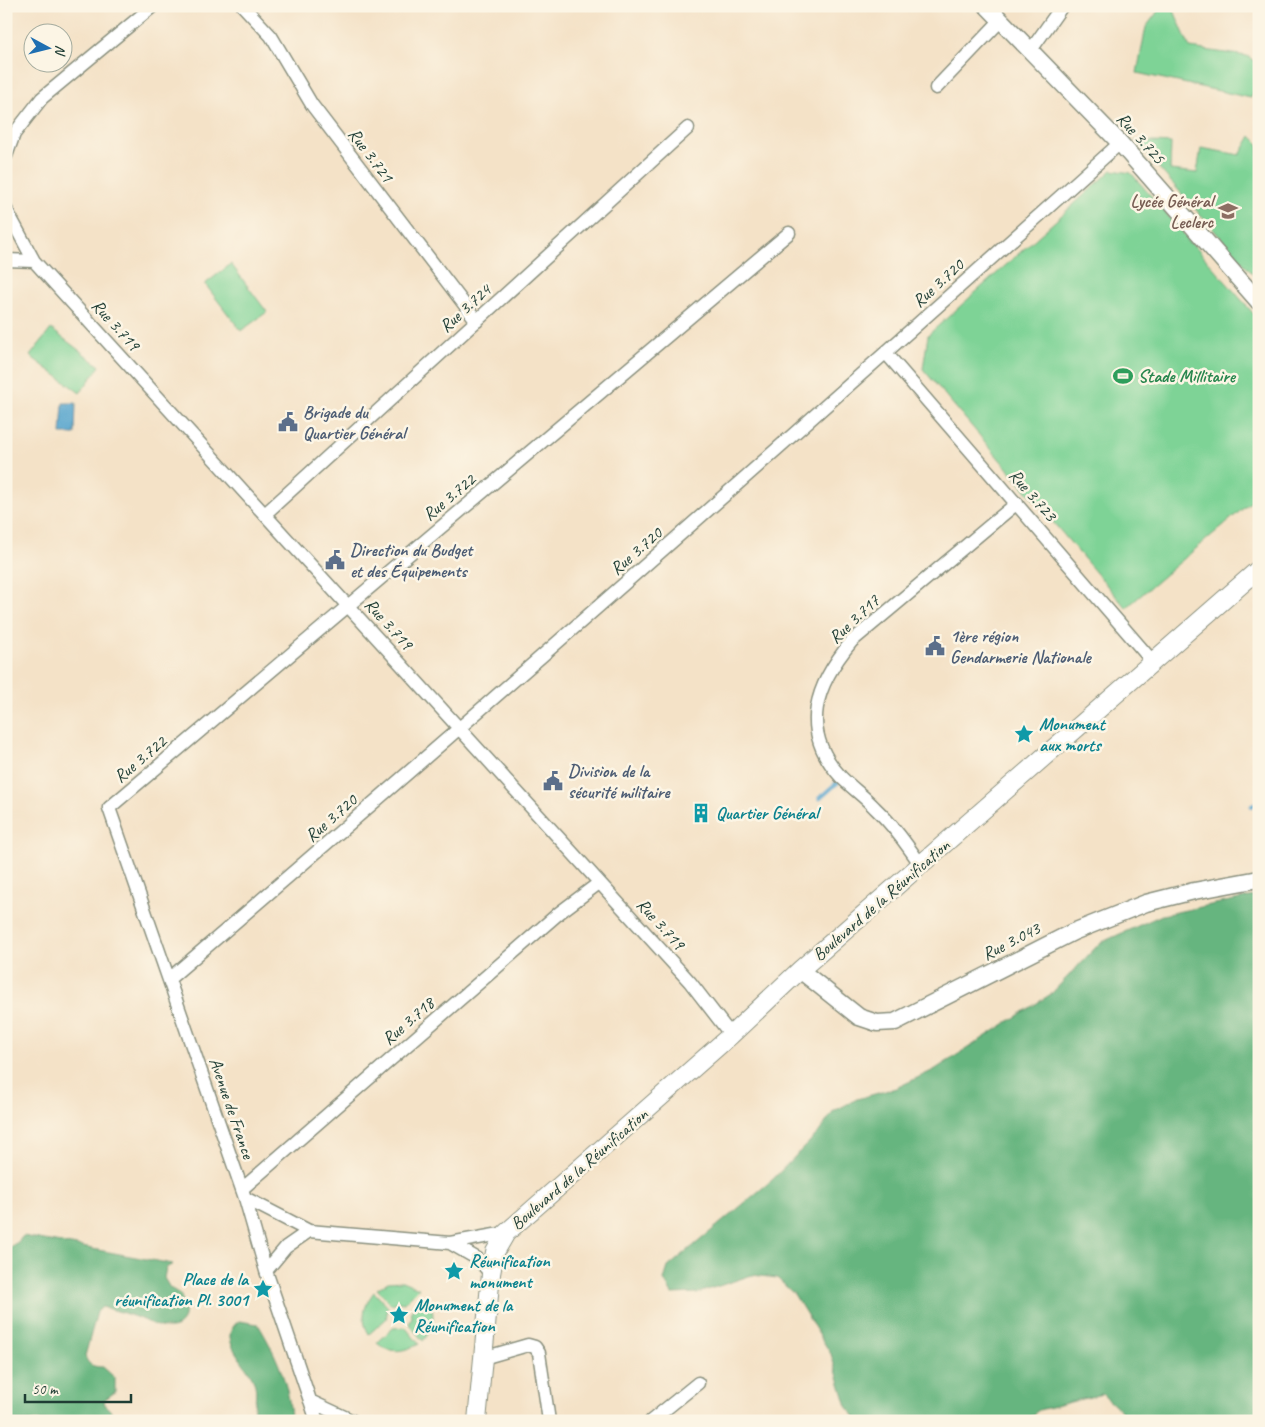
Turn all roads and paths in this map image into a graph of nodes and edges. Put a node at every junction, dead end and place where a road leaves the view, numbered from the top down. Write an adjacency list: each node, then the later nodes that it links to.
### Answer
1 (153, 6): 10 (street)
2 (243, 6): 16 (street, Rue 3.721)
3 (988, 6): 5 (street, Rue 3.725)
4 (1062, 6): 6 (street)
5 (1001, 20): 6 (street, Rue 3.725); 7 (street)
6 (1031, 50): 9 (street, Rue 3.725)
7 (936, 88)
8 (688, 128): 16 (street, Rue 3.724)
9 (1120, 143): 15 (street, Rue 3.725); 17 (street, Rue 3.720)
10 (6, 156)
11 (6, 209): 14 (street, Rue 3.719)
12 (789, 233): 21 (street, Rue 3.722)
13 (6, 260): 14 (street)
14 (34, 261): 19 (street, Rue 3.719)
15 (1259, 302)
16 (477, 322): 19 (street, Rue 3.724)
17 (886, 353): 18 (street, Rue 3.723); 23 (street, Rue 3.720)
18 (1017, 503): 22 (street, Rue 3.723); 25 (street, Rue 3.717)
19 (265, 514): 21 (street, Rue 3.719)
20 (1259, 569): 22 (main road, Boulevard de la Réunification)
21 (348, 606): 23 (street, Rue 3.719); 24 (street, Rue 3.722)
22 (1153, 662): 25 (main road, Boulevard de la Réunification)
23 (459, 730): 27 (street, Rue 3.719); 29 (street, Rue 3.720)
24 (109, 808): 29 (street, Avenue de France)
25 (921, 865): 28 (main road, Boulevard de la Réunification)
26 (1259, 879): 28 (street, Rue 3.043)
27 (599, 882): 30 (street, Rue 3.719); 31 (street, Rue 3.718)
28 (800, 970): 30 (main road, Boulevard de la Réunification)
29 (169, 980): 31 (street, Avenue de France)
30 (731, 1035): 33 (main road, Boulevard de la Réunification)
31 (244, 1194): 32 (street); 35 (street, Avenue de France)
32 (309, 1231): 34 (street); 35 (street)
33 (506, 1233): 34 (street); 36 (main road)
34 (450, 1243): 36 (street)
35 (266, 1271): 39 (street, Avenue de France)
36 (491, 1274): 37 (main road)
37 (483, 1358): 42 (main road); 43 (street)
38 (698, 1383): 44 (street)
39 (310, 1401): 40 (street, Avenue de France); 41 (street)
40 (317, 1421)
41 (353, 1421)
42 (477, 1421)
43 (549, 1421)
44 (651, 1421)

